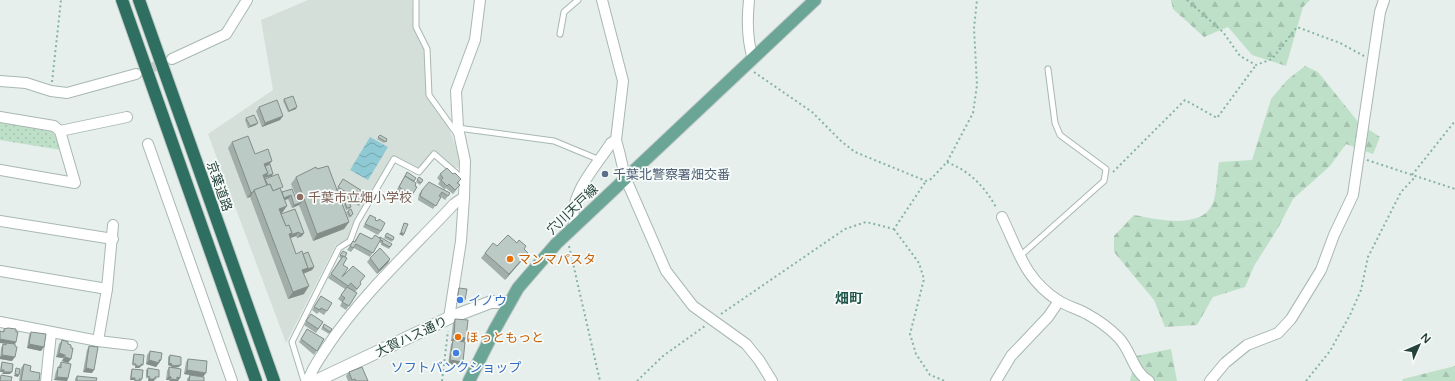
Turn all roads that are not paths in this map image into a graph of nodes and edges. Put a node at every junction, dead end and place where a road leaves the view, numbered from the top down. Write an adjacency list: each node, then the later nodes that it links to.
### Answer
1 (122, 0): 45 (highway)
2 (139, 0): 46 (highway, 京葉道路)
3 (247, 0): 12 (street)
4 (416, 0): 20 (lane)
5 (480, 0): 20 (street)
6 (578, 0): 11 (lane)
7 (602, 0): 21 (street)
8 (748, 0): 13 (street)
9 (815, 0): 13 (main road, 穴川天戸線)
10 (1384, 0): 54 (street)
11 (560, 34)
12 (172, 59)
13 (749, 62): 25 (main road, 穴川天戸線)
14 (1048, 69): 33 (lane)
15 (136, 74): 16 (street)
16 (0, 81)
17 (0, 116): 19 (street)
18 (127, 117): 19 (street)
19 (60, 131): 24 (street)
20 (459, 133): 23 (lane); 26 (street)
21 (616, 140): 23 (street); 25 (street)
22 (148, 144): 44 (street)
23 (601, 160): 31 (street)
24 (0, 170)
25 (625, 177): 31 (main road, 穴川天戸線); 51 (street)
26 (465, 181): 27 (street); 47 (lane)
27 (464, 198): 38 (street); 48 (street)
28 (1002, 217): 33 (street)
29 (0, 221): 32 (street)
30 (113, 225): 32 (street)
31 (574, 225): 37 (main road, 穴川天戸線)
32 (113, 240): 35 (street)
33 (1019, 257): 36 (street)
34 (0, 270): 35 (street)
35 (107, 289): 41 (street)
36 (1059, 301): 52 (street); 53 (street)
37 (509, 302): 38 (street, 大賀ハス通り); 50 (main road, 穴川天戸線)
38 (449, 318): 49 (street, 大賀ハス通り)
39 (0, 322): 40 (street)
40 (51, 333): 41 (street); 43 (street)
41 (98, 341): 42 (street)
42 (132, 345)
43 (46, 381)
44 (232, 381)
45 (256, 381)
46 (274, 381)
47 (304, 381)
48 (308, 381)
49 (316, 381)
50 (469, 381)
51 (772, 381)
52 (996, 381)
53 (1149, 381)
54 (1210, 381)

